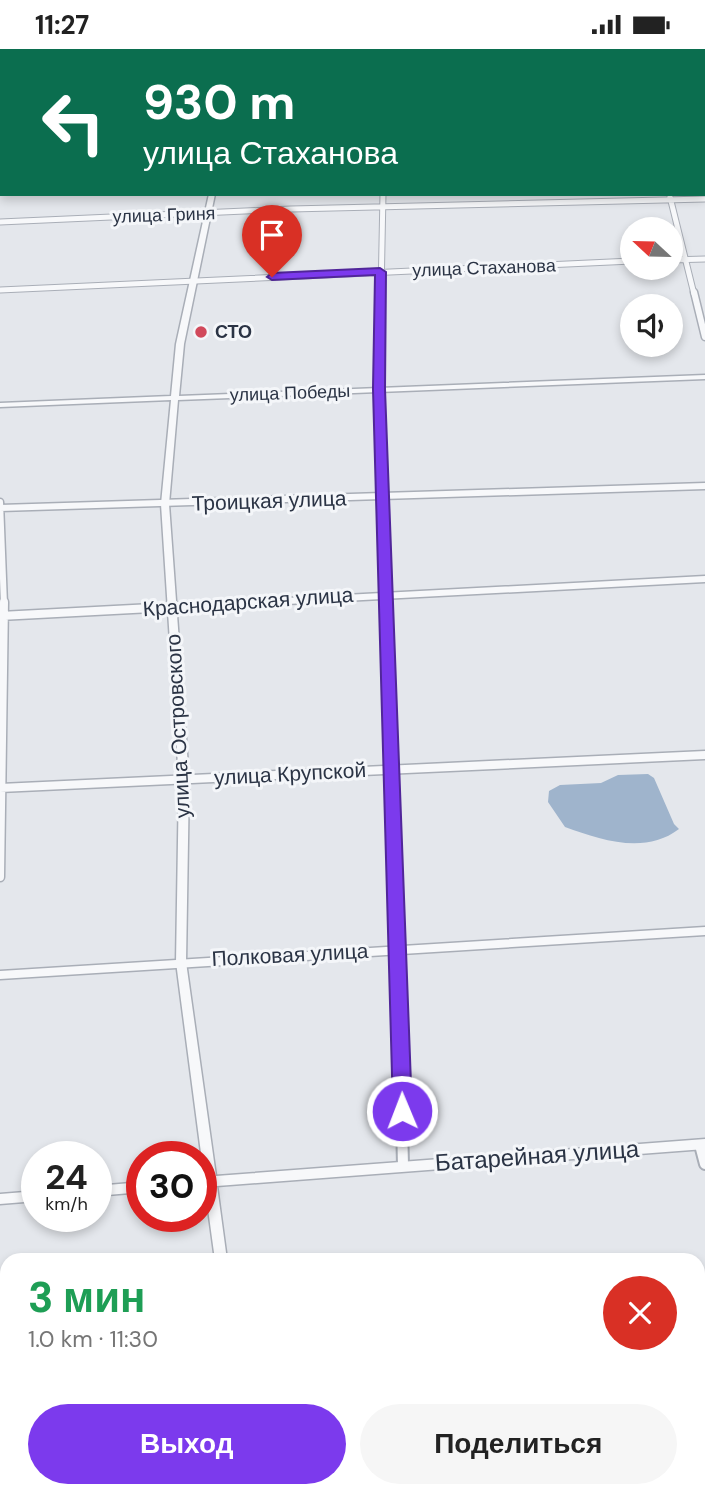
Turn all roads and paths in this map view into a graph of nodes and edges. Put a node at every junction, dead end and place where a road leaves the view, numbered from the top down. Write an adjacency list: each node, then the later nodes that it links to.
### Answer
1 (212, 196): 6 (street, улица Островского)
2 (383, 196): 5 (street)
3 (670, 197): 4 (street, улица Гриня); 5 (street, улица Гриня); 7 (street)
4 (705, 199)
5 (383, 207): 6 (street, улица Гриня); 12 (street)
6 (209, 213): 8 (street, улица Гриня); 13 (street, улица Островского)
7 (674, 217)
8 (0, 222)
9 (683, 259): 10 (street); 15 (street)
10 (705, 259)
11 (620, 262): 12 (street, улица Стаханова)
12 (380, 272): 13 (street, улица Стаханова); 17 (street)
13 (191, 280): 14 (street, улица Стаханова); 18 (street, улица Островского)
14 (0, 290)
15 (705, 337)
16 (705, 377): 17 (street, улица Победы)
17 (379, 389): 18 (street, улица Победы); 21 (street)
18 (173, 397): 19 (street, улица Победы); 22 (street, улица Островского)
19 (0, 405)
20 (705, 486): 21 (street, Троицкая улица)
21 (384, 498): 22 (street, Троицкая улица); 25 (street)
22 (165, 504): 23 (street, Троицкая улица); 26 (street, улица Островского)
23 (0, 506): 27 (street)
24 (705, 579): 25 (street, Краснодарская улица)
25 (385, 594): 26 (street, Краснодарская улица); 29 (street)
26 (171, 608): 27 (street, Краснодарская улица); 30 (street, улица Островского)
27 (2, 616): 31 (street)
28 (705, 755): 29 (street, улица Крупской)
29 (391, 769): 30 (street, улица Крупской); 34 (street)
30 (184, 780): 31 (street, улица Крупской); 35 (street, улица Островского)
31 (2, 788): 32 (street)
32 (0, 877)
33 (705, 931): 34 (street, Полковая улица)
34 (399, 949): 35 (street, Полковая улица); 40 (street)
35 (181, 961): 36 (street, Полковая улица); 37 (street, улица Островского)
36 (0, 975)
37 (201, 1141)
38 (702, 1145): 39 (street); 40 (street, Батарейная улица)
39 (705, 1164)
40 (404, 1165): 41 (street, Батарейная улица)
41 (217, 1181)
42 (21, 1197): 43 (street)
43 (0, 1199)
44 (216, 1232): 45 (street, улица Островского)
45 (220, 1253)

